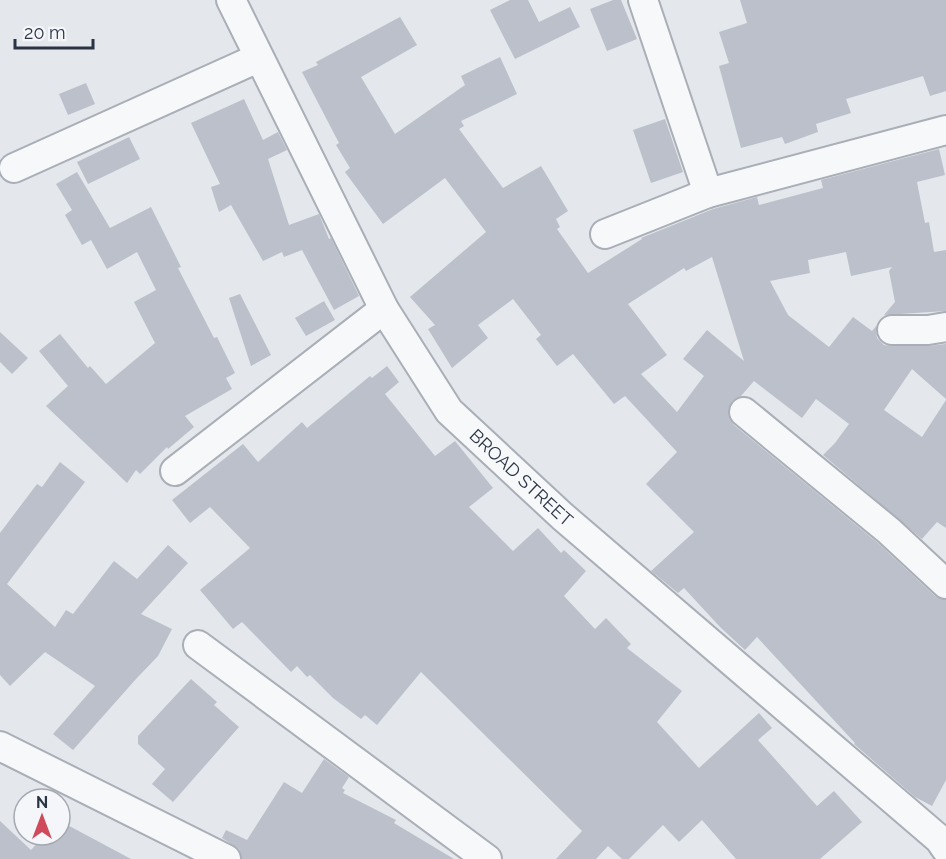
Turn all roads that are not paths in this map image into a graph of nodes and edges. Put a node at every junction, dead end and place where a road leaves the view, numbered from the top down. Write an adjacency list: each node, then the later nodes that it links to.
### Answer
1 (231, 0): 3 (street, BROAD STREET)
2 (643, 0): 6 (street)
3 (258, 58): 5 (street); 8 (street, BROAD STREET)
4 (946, 130): 6 (street)
5 (14, 168)
6 (708, 193): 7 (street)
7 (605, 234)
8 (384, 309): 12 (street); 16 (street, BROAD STREET)
9 (946, 327): 10 (street)
10 (892, 330)
11 (744, 412): 13 (street)
12 (175, 471)
13 (946, 584)
14 (198, 645): 18 (street)
15 (0, 746): 17 (street)
16 (946, 849)
17 (226, 859)
18 (487, 859)

